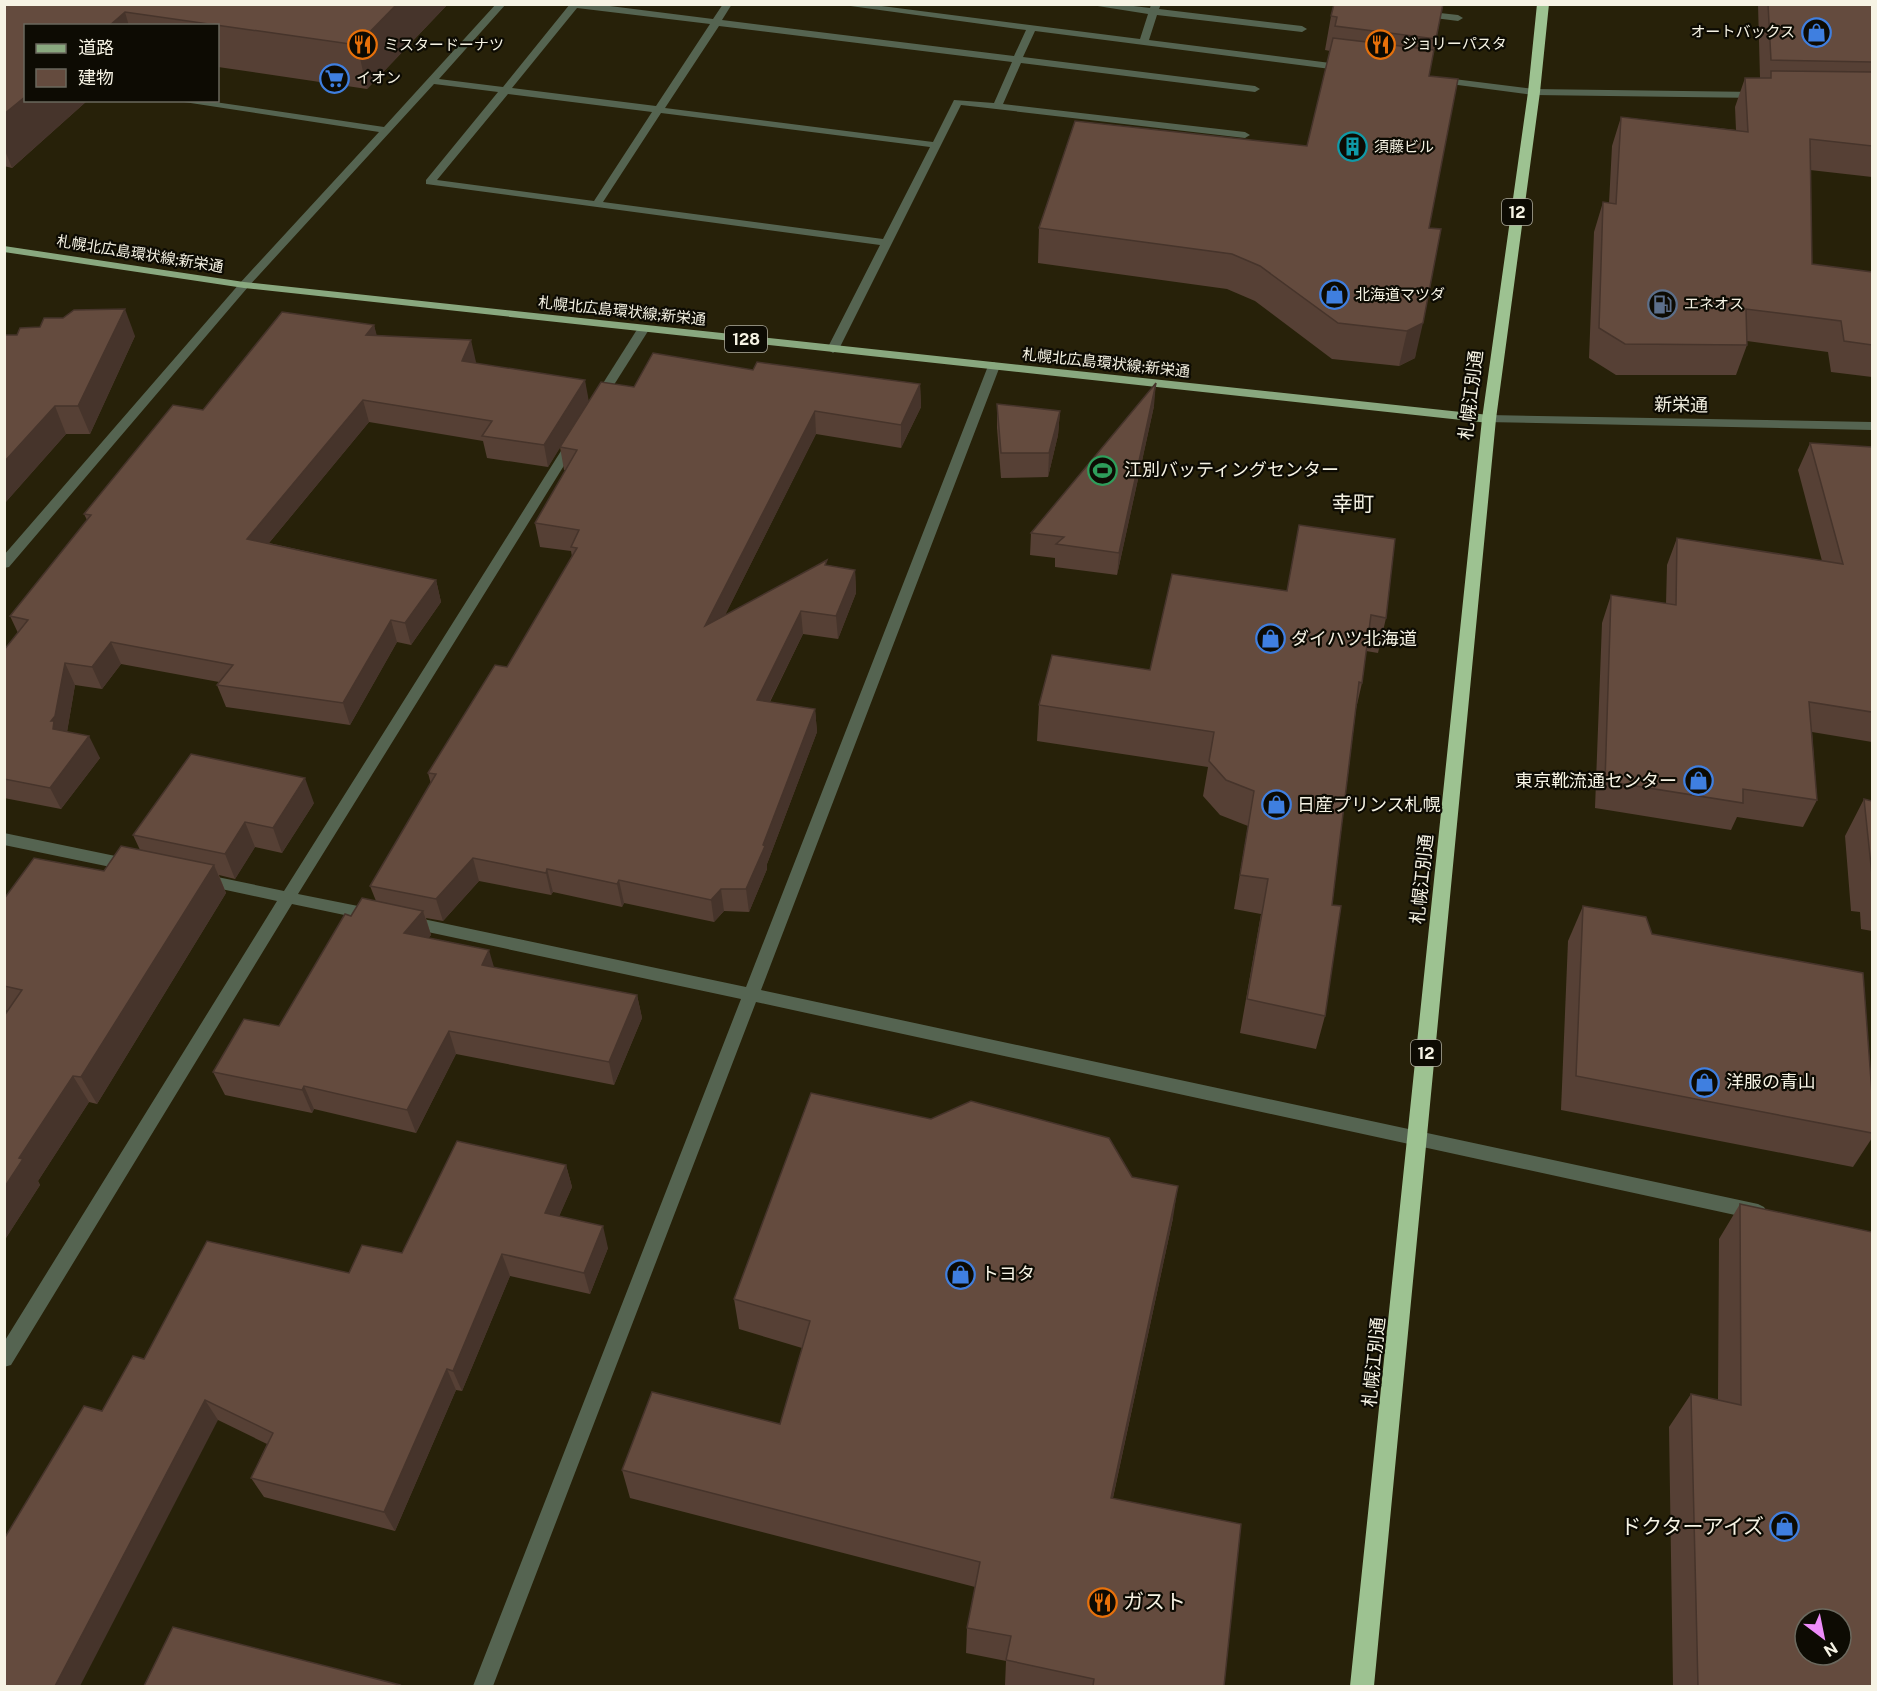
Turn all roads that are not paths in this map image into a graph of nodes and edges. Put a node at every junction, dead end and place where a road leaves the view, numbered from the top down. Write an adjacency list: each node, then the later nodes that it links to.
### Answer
1 (502, 4): 17 (street)
2 (728, 4): 10 (street)
3 (840, 4): 6 (street)
4 (1089, 4): 7 (street)
5 (1543, 4): 20 (highway, 札幌江別通 / 12)
6 (892, 8): 11 (street)
7 (1155, 9): 12 (street); 13 (street)
8 (1413, 13): 9 (street)
9 (1458, 18)
10 (716, 22): 14 (street); 19 (street); 24 (street)
11 (1031, 29): 13 (street); 14 (street)
12 (1302, 29)
13 (1143, 43): 15 (street)
14 (1017, 60): 18 (street); 23 (street)
15 (1354, 69)
16 (1425, 78): 20 (street)
17 (431, 81): 19 (street); 25 (street)
18 (1255, 89)
19 (504, 91): 24 (street); 28 (street)
20 (1534, 92): 21 (street); 36 (highway, 札幌江別通 / 12)
21 (1767, 95)
22 (190, 102): 25 (street)
23 (997, 107): 26 (street); 27 (street)
24 (659, 110): 27 (street); 28 (street)
25 (386, 130): 31 (street)
26 (1245, 135)
27 (936, 145): 29 (street)
28 (596, 205): 29 (street)
29 (886, 243): 33 (street)
30 (4, 249): 31 (main road, 札幌北広島環状線;新栄通 / 128)
31 (244, 285): 32 (main road, 札幌北広島環状線;新栄通 / 128); 39 (street)
32 (644, 328): 33 (main road, 札幌北広島環状線;新栄通 / 128); 35 (street)
33 (832, 349): 34 (main road, 札幌北広島環状線;新栄通 / 128)
34 (994, 366): 36 (main road, 札幌北広島環状線;新栄通 / 128); 44 (street)
35 (593, 410)
36 (1489, 419): 37 (street, 新栄通); 45 (highway, 札幌江別通 / 12)
37 (1872, 426)
38 (580, 430): 43 (street)
39 (4, 564)
40 (4, 839): 41 (street)
41 (141, 867)
42 (186, 876): 43 (street)
43 (288, 897): 44 (street); 47 (street)
44 (751, 993): 45 (street); 48 (street)
45 (1417, 1140): 46 (street); 49 (highway, 札幌江別通 / 12)
46 (1779, 1216)
47 (4, 1359)
48 (483, 1686)
49 (1362, 1686)

